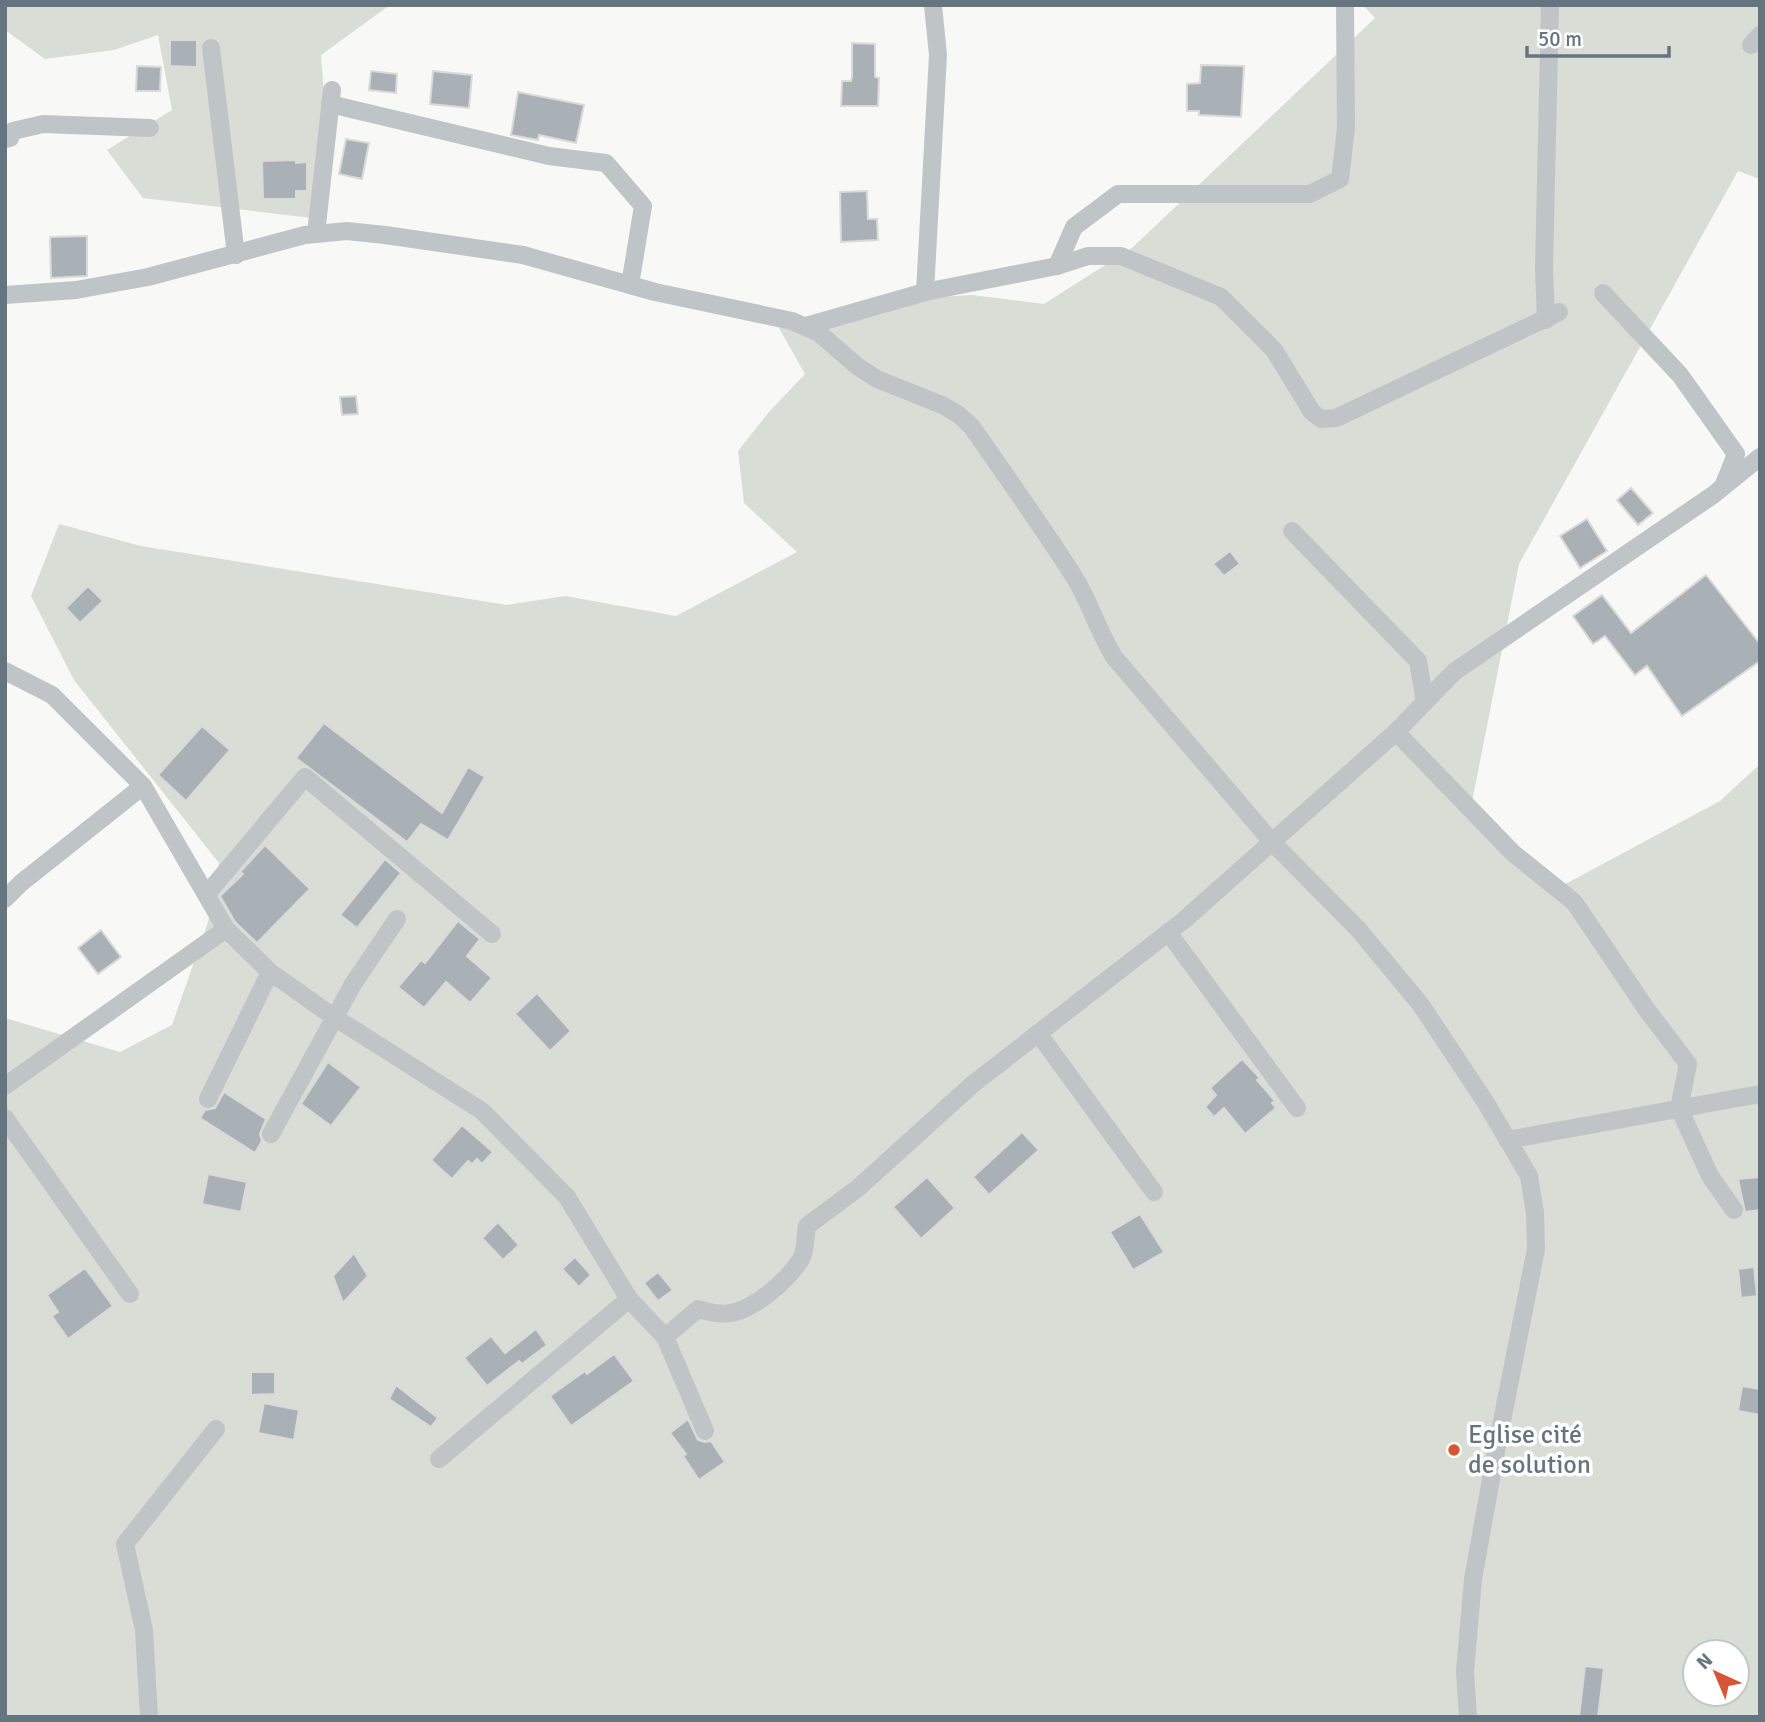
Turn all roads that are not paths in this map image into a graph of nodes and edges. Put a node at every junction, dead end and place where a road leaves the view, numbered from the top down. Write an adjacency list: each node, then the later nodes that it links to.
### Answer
1 (933, 5): 11 (street)
2 (1345, 5): 9 (street)
3 (1550, 5): 9 (street)
4 (211, 48): 8 (street)
5 (150, 128): 6 (street)
6 (5, 139)
7 (316, 234): 8 (street); 10 (street); 10 (street)
8 (236, 255): 13 (street)
9 (1057, 266): 11 (street)
10 (630, 285): 14 (street)
11 (925, 292): 14 (street)
12 (1603, 293): 16 (street)
13 (5, 295)
14 (806, 326): 22 (street)
15 (1760, 457): 16 (street)
16 (1723, 487): 19 (street)
17 (1292, 531): 19 (street)
18 (5, 671): 21 (street)
19 (1425, 702): 20 (street)
20 (1396, 732): 22 (street); 36 (street)
21 (143, 786): 23 (street); 24 (street)
22 (1272, 842): 27 (street); 39 (street)
23 (207, 894): 26 (street); 28 (street)
24 (5, 899)
25 (397, 919): 30 (street)
26 (226, 929): 29 (street); 32 (street)
27 (1168, 932): 31 (street); 35 (street)
28 (492, 934)
29 (270, 972): 30 (street); 34 (street)
30 (334, 1017): 38 (street); 43 (street)
31 (1038, 1033): 40 (street); 44 (street)
32 (5, 1086)
33 (1760, 1094): 36 (street)
34 (208, 1099)
35 (1297, 1108)
36 (1679, 1108): 39 (street); 41 (street)
37 (5, 1118): 42 (street)
38 (271, 1134)
39 (1507, 1140): 49 (street)
40 (1154, 1192)
41 (1734, 1210)
42 (130, 1294)
43 (629, 1299): 44 (street); 47 (street)
44 (665, 1337): 46 (street)
45 (216, 1429): 48 (street)
46 (705, 1431)
47 (439, 1460)
48 (149, 1717)
49 (1468, 1717)

